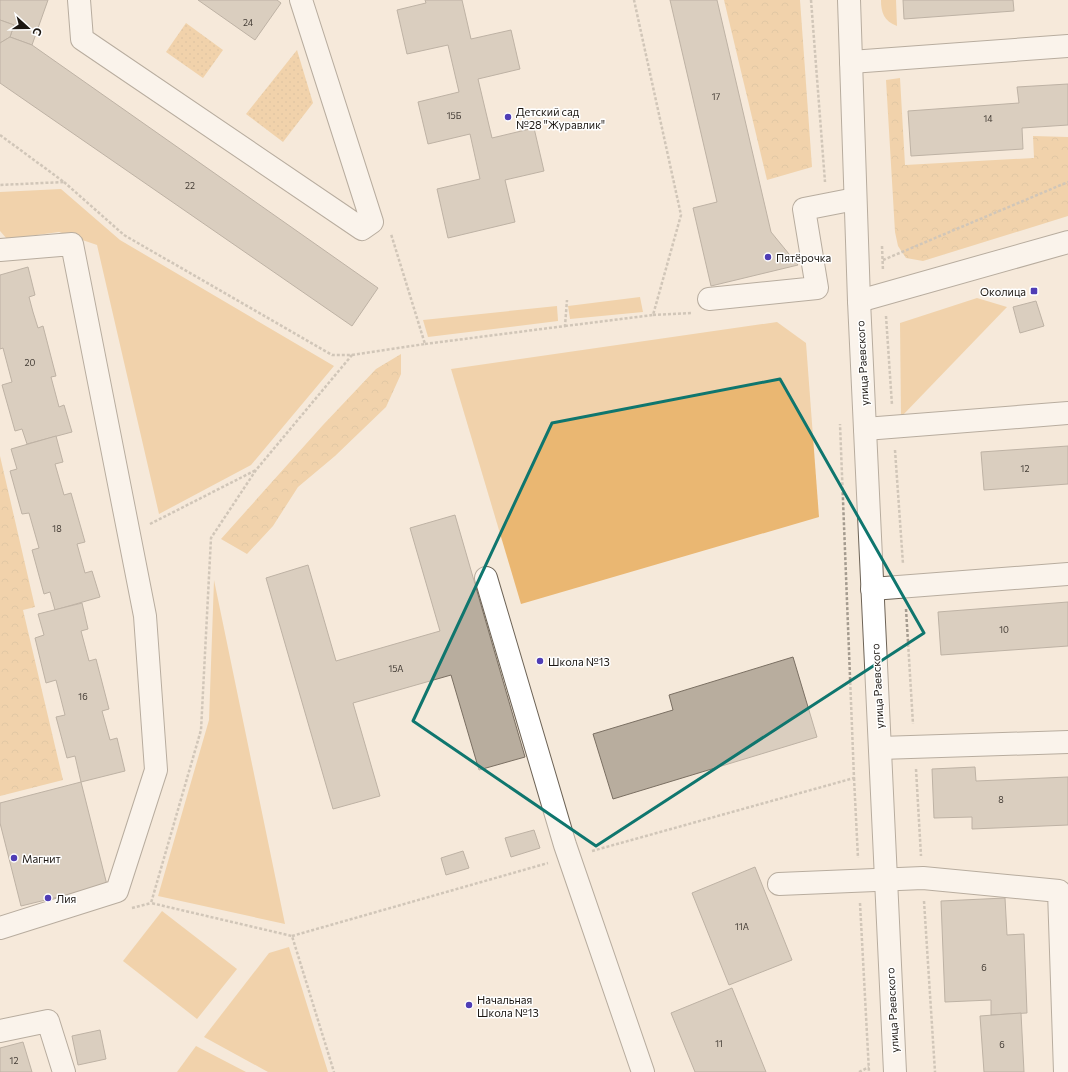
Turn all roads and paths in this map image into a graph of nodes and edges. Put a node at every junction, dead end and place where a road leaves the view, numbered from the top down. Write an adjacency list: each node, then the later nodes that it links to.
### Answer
1 (79, 0): 2 (main road)
2 (301, 0)
3 (634, 0): 22 (path)
4 (811, 0): 13 (path)
5 (849, 0): 7 (main road, улица Раевского)
6 (1068, 46): 7 (main road)
7 (851, 62): 12 (main road, улица Раевского)
8 (0, 135): 9 (path)
9 (64, 182): 11 (path); 29 (path)
10 (1068, 182): 17 (path)
11 (0, 185)
12 (855, 199): 13 (main road); 20 (main road, улица Раевского)
13 (827, 204): 21 (main road)
14 (1068, 242): 18 (main road)
15 (882, 245): 17 (path)
16 (0, 250): 30 (main road)
17 (883, 260): 18 (path)
18 (885, 294): 20 (main road); 27 (path)
19 (567, 300): 23 (path)
20 (859, 301): 28 (main road, улица Раевского)
21 (701, 306): 22 (path)
22 (653, 315): 23 (path)
23 (565, 326): 24 (path)
24 (426, 344)
25 (1068, 413): 27 (main road)
26 (840, 422): 38 (path)
27 (894, 427): 28 (main road); 33 (path)
28 (865, 429): 34 (main road, улица Раевского)
29 (256, 470): 30 (path); 46 (path)
30 (130, 535): 45 (main road)
31 (1068, 574): 33 (main road)
32 (486, 578): 39 (main road)
33 (904, 587): 34 (main road); 36 (path)
34 (872, 589): 37 (main road, улица Раевского)
35 (1068, 742): 36 (main road)
36 (914, 747): 37 (main road); 40 (path)
37 (880, 748): 41 (main road, улица Раевского)
38 (854, 778): 39 (path); 42 (path)
39 (569, 858): 46 (path); 51 (main road)
40 (923, 878): 41 (main road); 44 (main road); 55 (path)
41 (886, 880): 42 (main road); 54 (main road, улица Раевского)
42 (859, 881): 43 (main road); 48 (path)
43 (779, 884)
44 (1064, 891): 56 (main road)
45 (0, 928)
46 (292, 936): 50 (path)
47 (0, 1031): 49 (main road)
48 (869, 1067): 52 (path); 53 (path)
49 (64, 1072)
50 (334, 1072)
51 (643, 1072)
52 (859, 1072)
53 (869, 1072)
54 (894, 1072)
55 (935, 1072)
56 (1065, 1072)

